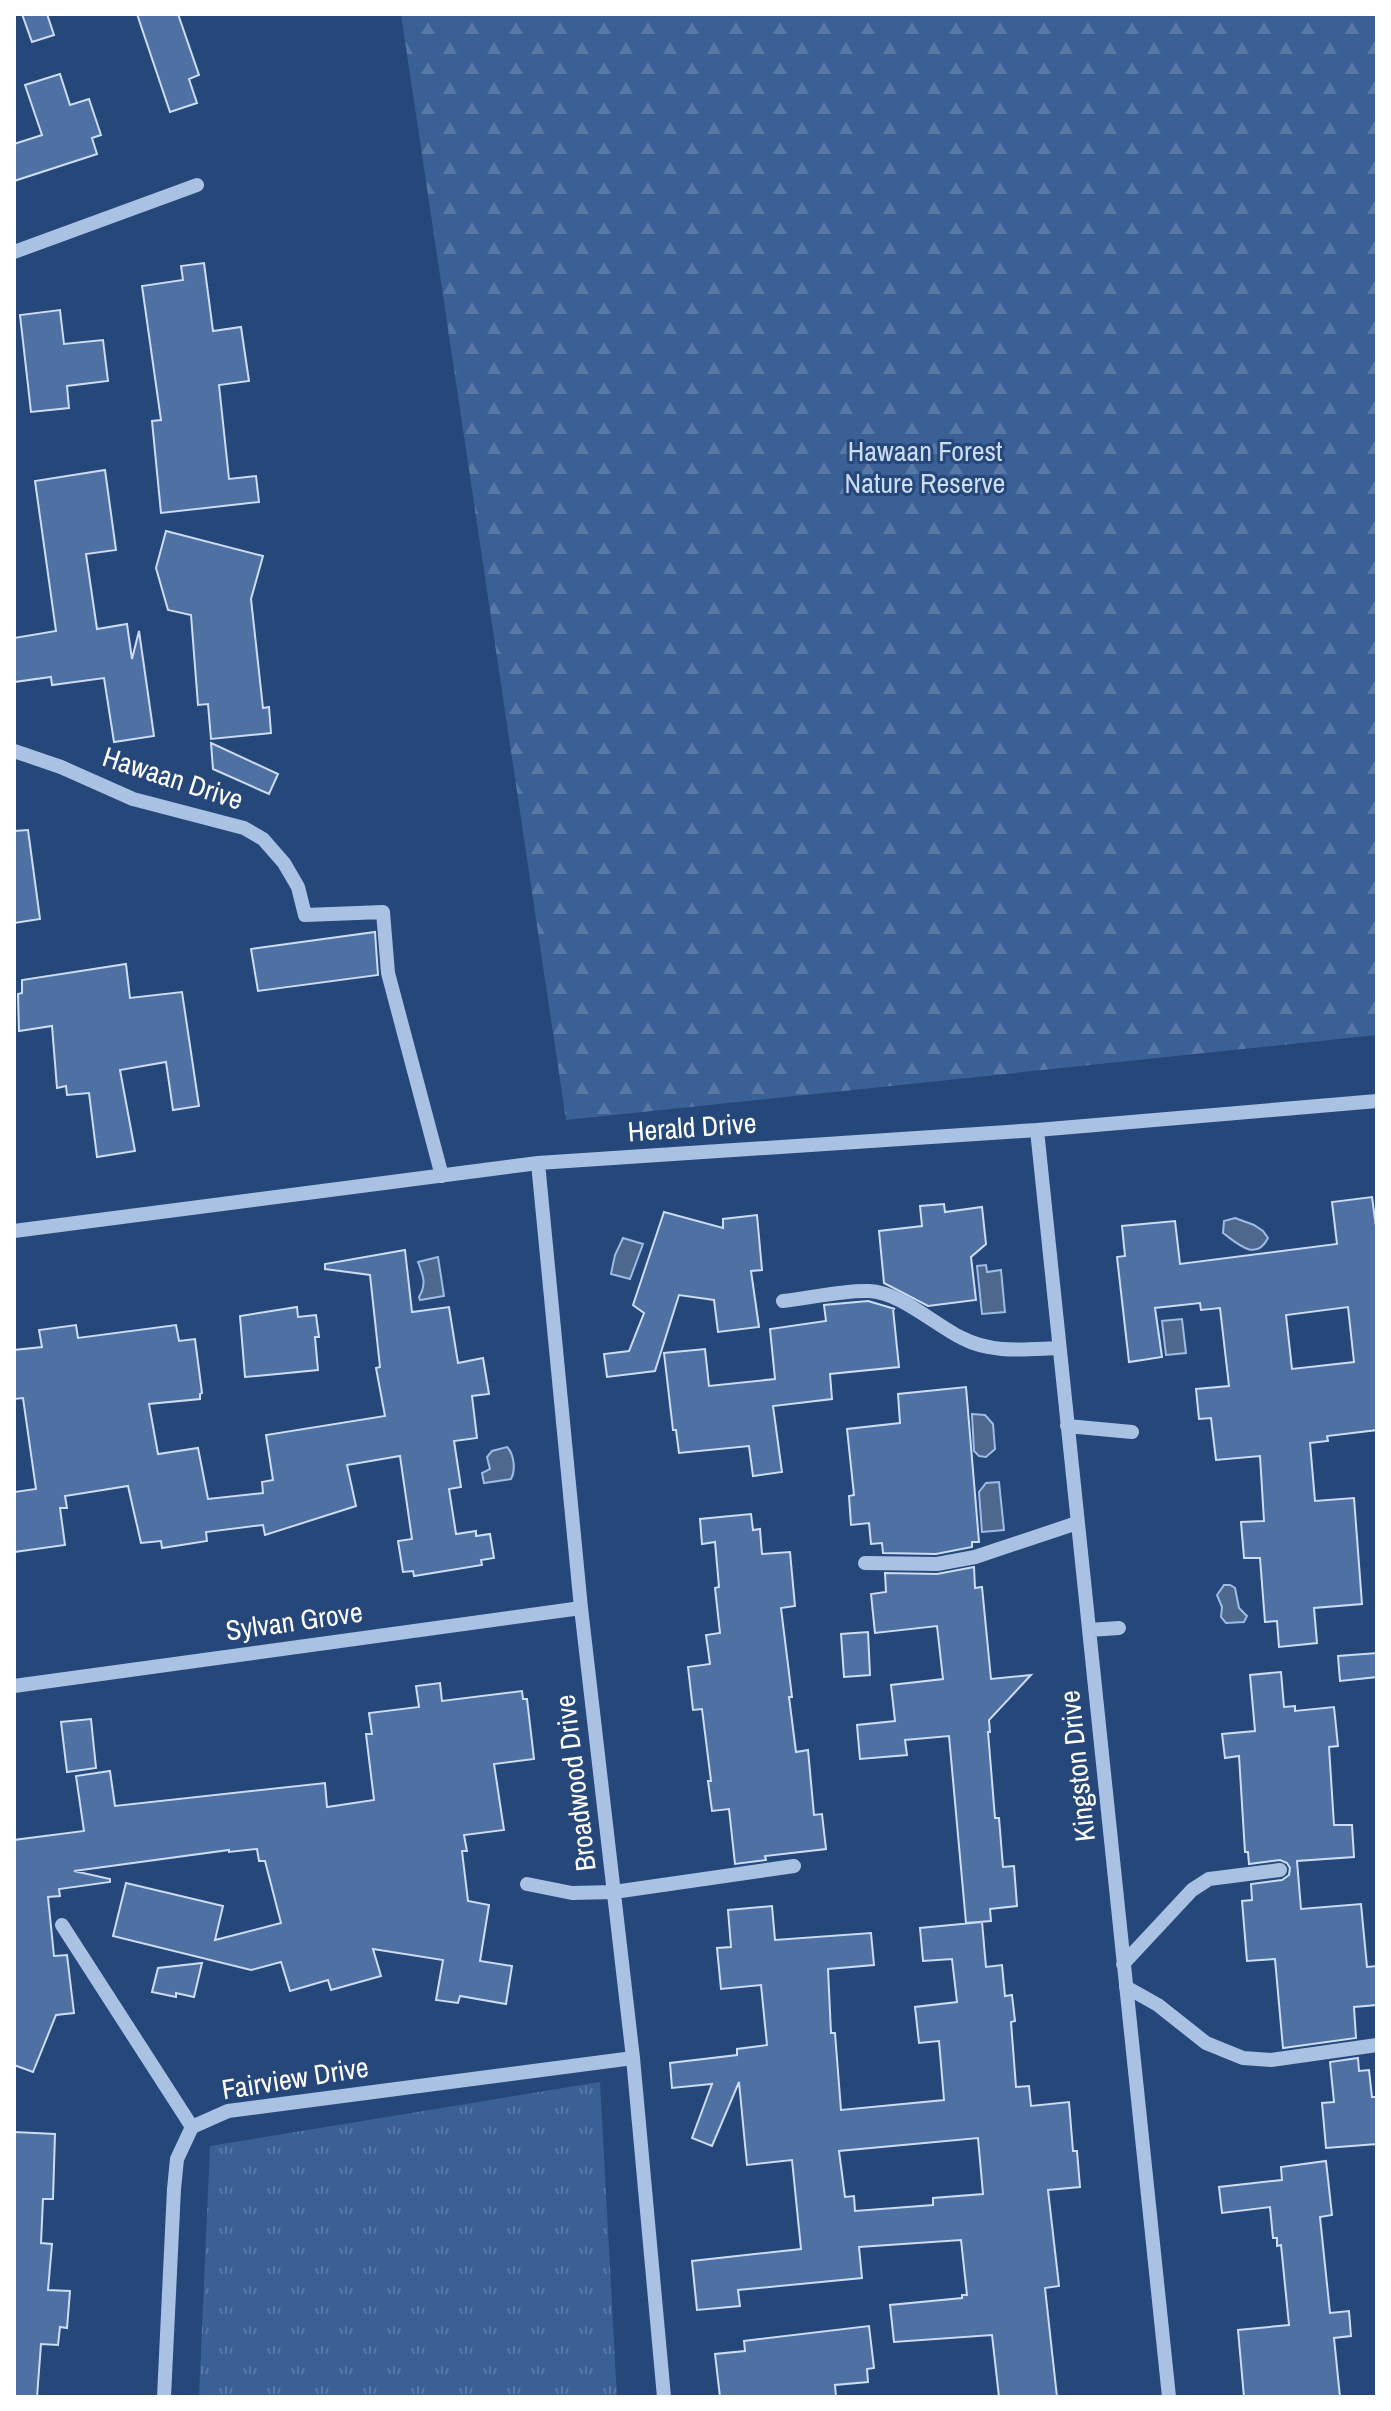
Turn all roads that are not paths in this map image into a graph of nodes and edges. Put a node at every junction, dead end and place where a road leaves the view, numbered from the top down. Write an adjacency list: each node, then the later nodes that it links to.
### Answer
1 (197, 185): 2 (street)
2 (14, 252)
3 (14, 751): 7 (street, Hawaan Drive)
4 (1377, 1101): 5 (street, Herald Drive)
5 (1037, 1130): 6 (street, Herald Drive); 10 (street, Kingston Drive)
6 (538, 1163): 7 (street, Herald Drive); 15 (street, Broadwood Drive)
7 (442, 1176): 8 (street, Herald Drive)
8 (14, 1231)
9 (783, 1301): 10 (street)
10 (1059, 1348): 11 (street, Kingston Drive)
11 (1067, 1426): 12 (street); 13 (street, Kingston Drive)
12 (1132, 1432)
13 (1077, 1523): 14 (street); 17 (street, Kingston Drive)
14 (865, 1563)
15 (581, 1608): 18 (street, Sylvan Grove); 22 (street, Broadwood Drive)
16 (1119, 1628): 17 (street)
17 (1089, 1630): 24 (street, Kingston Drive)
18 (14, 1686)
19 (794, 1866): 22 (street)
20 (1280, 1870): 24 (street)
21 (527, 1884): 22 (street)
22 (614, 1892): 27 (street, Broadwood Drive)
23 (62, 1925): 28 (street)
24 (1123, 1964): 25 (street, Kingston Drive)
25 (1126, 1987): 26 (street); 31 (street, Kingston Drive)
26 (1377, 2045)
27 (633, 2058): 28 (street, Fairview Drive); 30 (street, Broadwood Drive)
28 (192, 2127): 29 (street, Fairview Drive)
29 (164, 2397)
30 (664, 2397)
31 (1169, 2397)

